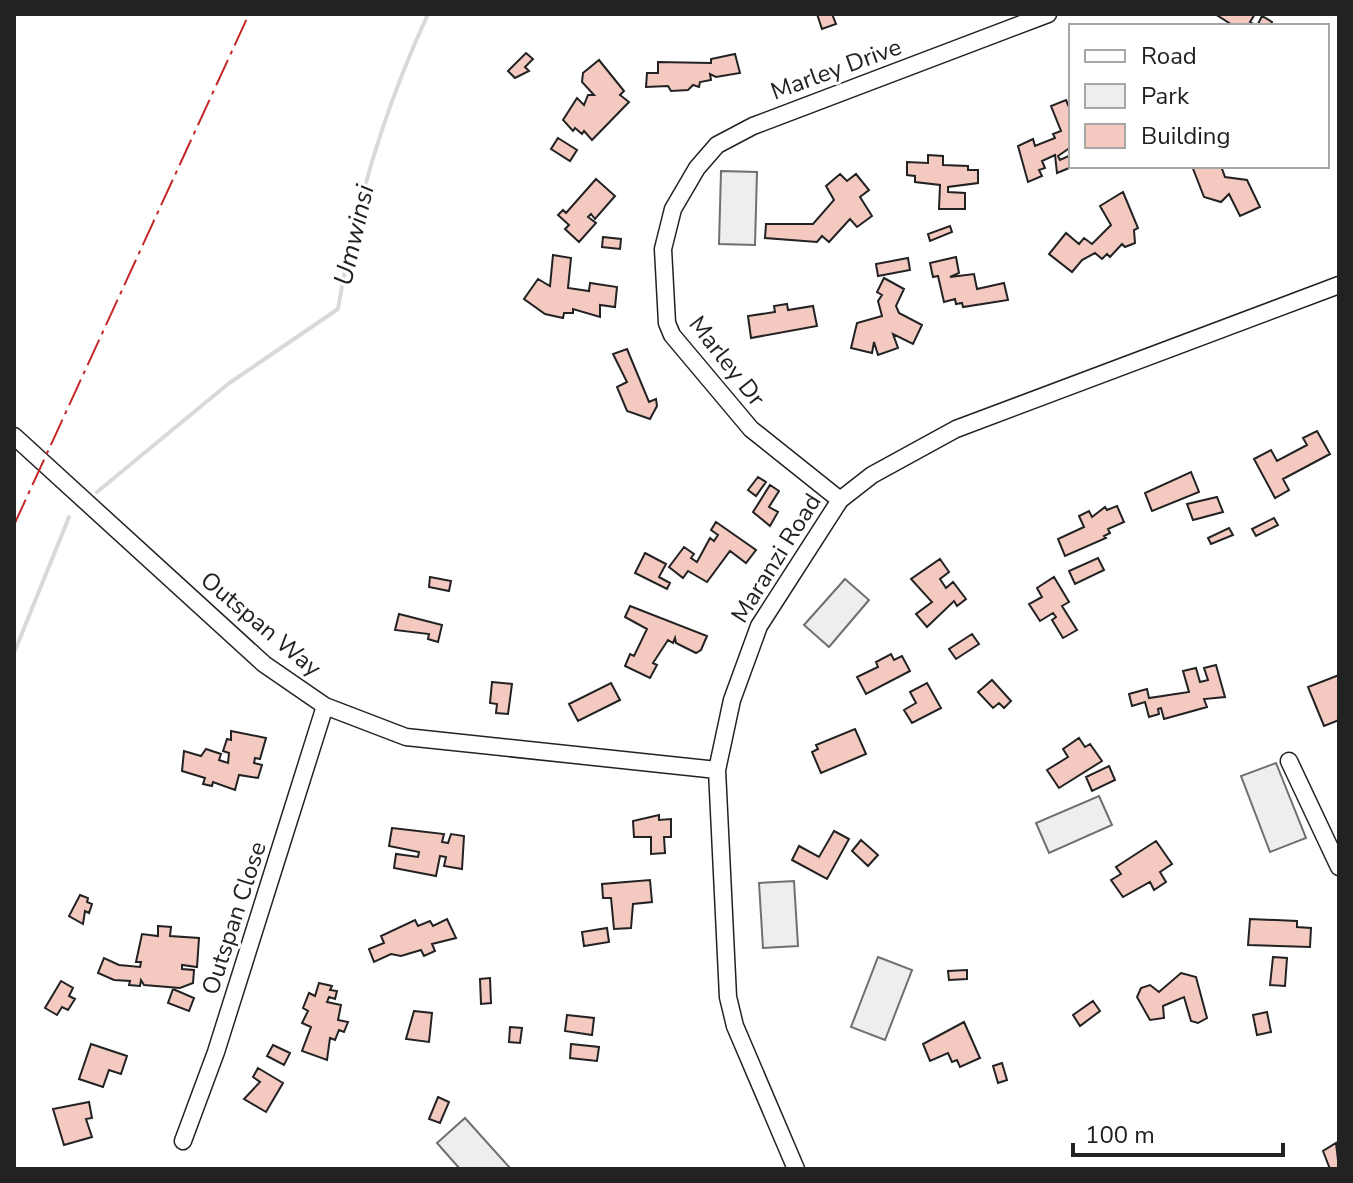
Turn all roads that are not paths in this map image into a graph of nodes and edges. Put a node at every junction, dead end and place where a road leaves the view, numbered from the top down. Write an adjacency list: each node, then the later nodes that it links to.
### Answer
1 (1048, 14): 2 (street, Marley Drive)
2 (697, 168): 5 (street, Marley Dr)
3 (1339, 285): 5 (street, Maranzi Road)
4 (14, 436): 6 (street, Outspan Way)
5 (840, 500): 8 (street, Maranzi Road)
6 (325, 706): 8 (street, Outspan Way); 10 (street, Outspan Close)
7 (1289, 761): 9 (street)
8 (717, 770): 11 (street, Maranzi Road)
9 (1339, 867)
10 (183, 1141)
11 (796, 1169)

